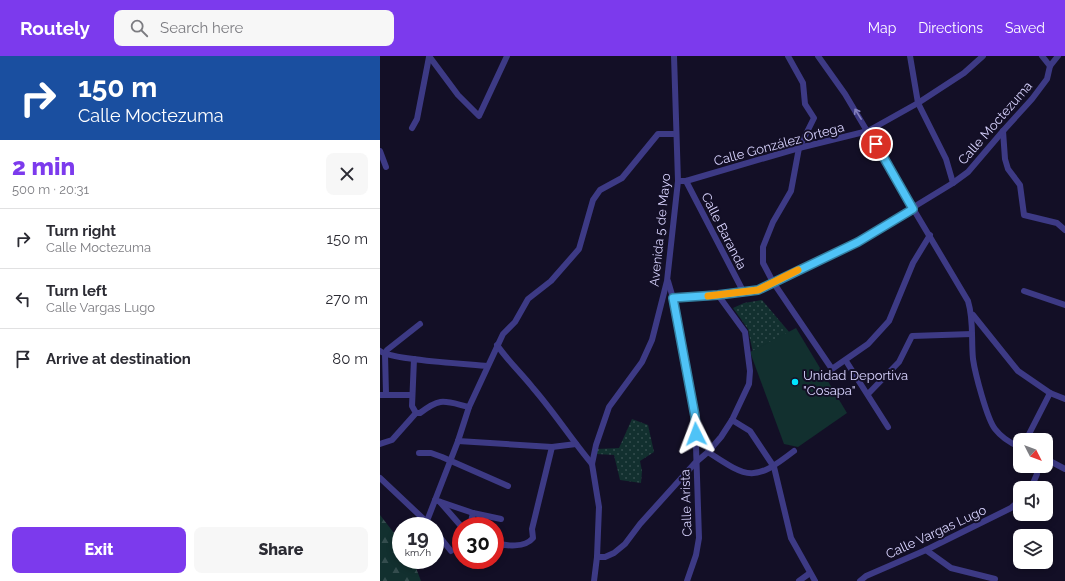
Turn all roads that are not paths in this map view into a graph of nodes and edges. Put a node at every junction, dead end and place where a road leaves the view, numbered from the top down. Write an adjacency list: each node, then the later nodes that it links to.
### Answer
1 (429, 56): 2 (street); 12 (street)
2 (507, 56)
3 (674, 56): 15 (street, Avenida 5 de Mayo)
4 (788, 56): 16 (street)
5 (818, 56): 13 (street, one-way to 5)
6 (910, 56): 11 (street)
7 (983, 56): 11 (street, Calle González Ortega)
8 (1042, 56): 10 (street)
9 (1058, 56): 10 (street, Calle Moctezuma)
10 (1050, 66): 14 (street, Calle Moctezuma)
11 (918, 103): 13 (street, Calle González Ortega); 21 (street)
12 (412, 128)
13 (868, 131): 16 (street, Calle González Ortega); 22 (street)
14 (1003, 131): 21 (street, Calle Moctezuma); 23 (street)
15 (676, 134): 19 (street, Avenida 5 de Mayo); 35 (street)
16 (799, 148): 20 (street, Calle González Ortega); 26 (street)
17 (380, 151): 18 (street)
18 (386, 167)
19 (678, 181): 20 (street, Calle González Ortega); 25 (street, Avenida 5 de Mayo)
20 (686, 181): 27 (street, Calle Baranda)
21 (953, 183): 22 (street, Calle Moctezuma)
22 (913, 209): 24 (street); 26 (street, Calle Moctezuma)
23 (1065, 230)
24 (930, 235): 32 (street); 38 (street)
25 (667, 281): 30 (street, Calle Arista); 61 (street, Avenida 5 de Mayo)
26 (773, 282): 27 (street, Calle Moctezuma); 38 (street)
27 (743, 291): 29 (street, Calle Moctezuma)
28 (1024, 291): 31 (street)
29 (718, 295): 30 (street, Calle Moctezuma); 47 (street)
30 (673, 298): 59 (street, Calle Arista)
31 (1065, 305)
32 (972, 315): 34 (street); 40 (street)
33 (420, 324): 36 (street)
34 (972, 334): 41 (street); 53 (street)
35 (497, 345): 39 (street); 52 (street)
36 (382, 352): 37 (street); 42 (street)
37 (414, 359): 39 (street); 43 (street)
38 (846, 361): 41 (street)
39 (487, 366): 45 (street)
40 (1050, 393): 44 (street); 49 (street)
41 (868, 394): 48 (street)
42 (383, 395): 43 (street)
43 (412, 395): 46 (street)
44 (1065, 399)
45 (469, 406): 46 (street); 50 (street)
46 (416, 413): 51 (street)
47 (732, 420): 56 (street); 62 (street)
48 (888, 427)
49 (1030, 433)
50 (458, 441): 54 (street); 58 (street)
51 (380, 444)
52 (576, 444): 54 (street); 61 (street)
53 (1013, 444)
54 (552, 446): 75 (street)
55 (794, 451): 62 (street)
56 (708, 452): 59 (street); 62 (street)
57 (419, 453): 58 (street)
58 (450, 462): 65 (street); 66 (street)
59 (695, 463): 78 (street); 82 (street, Calle Arista)
60 (1053, 463): 63 (street)
61 (592, 464): 78 (street, Avenida 5 de Mayo)
62 (774, 467): 79 (street)
63 (1065, 469)
64 (380, 478): 69 (street)
65 (508, 486)
66 (437, 501): 68 (street); 70 (street); 71 (street)
67 (1013, 506): 76 (street, Calle Vargas Lugo)
68 (473, 513): 72 (street); 73 (street)
69 (420, 517)
70 (429, 517)
71 (452, 517)
72 (472, 517)
73 (492, 517)
74 (444, 542): 77 (street)
75 (504, 546)
76 (926, 550): 80 (street); 85 (street, Calle Vargas Lugo)
77 (451, 551)
78 (597, 557): 81 (street, Avenida 5 de Mayo)
79 (810, 573): 83 (street); 84 (street)
80 (995, 579)
81 (594, 581)
82 (687, 581)
83 (799, 581)
84 (815, 581)
85 (860, 581)

